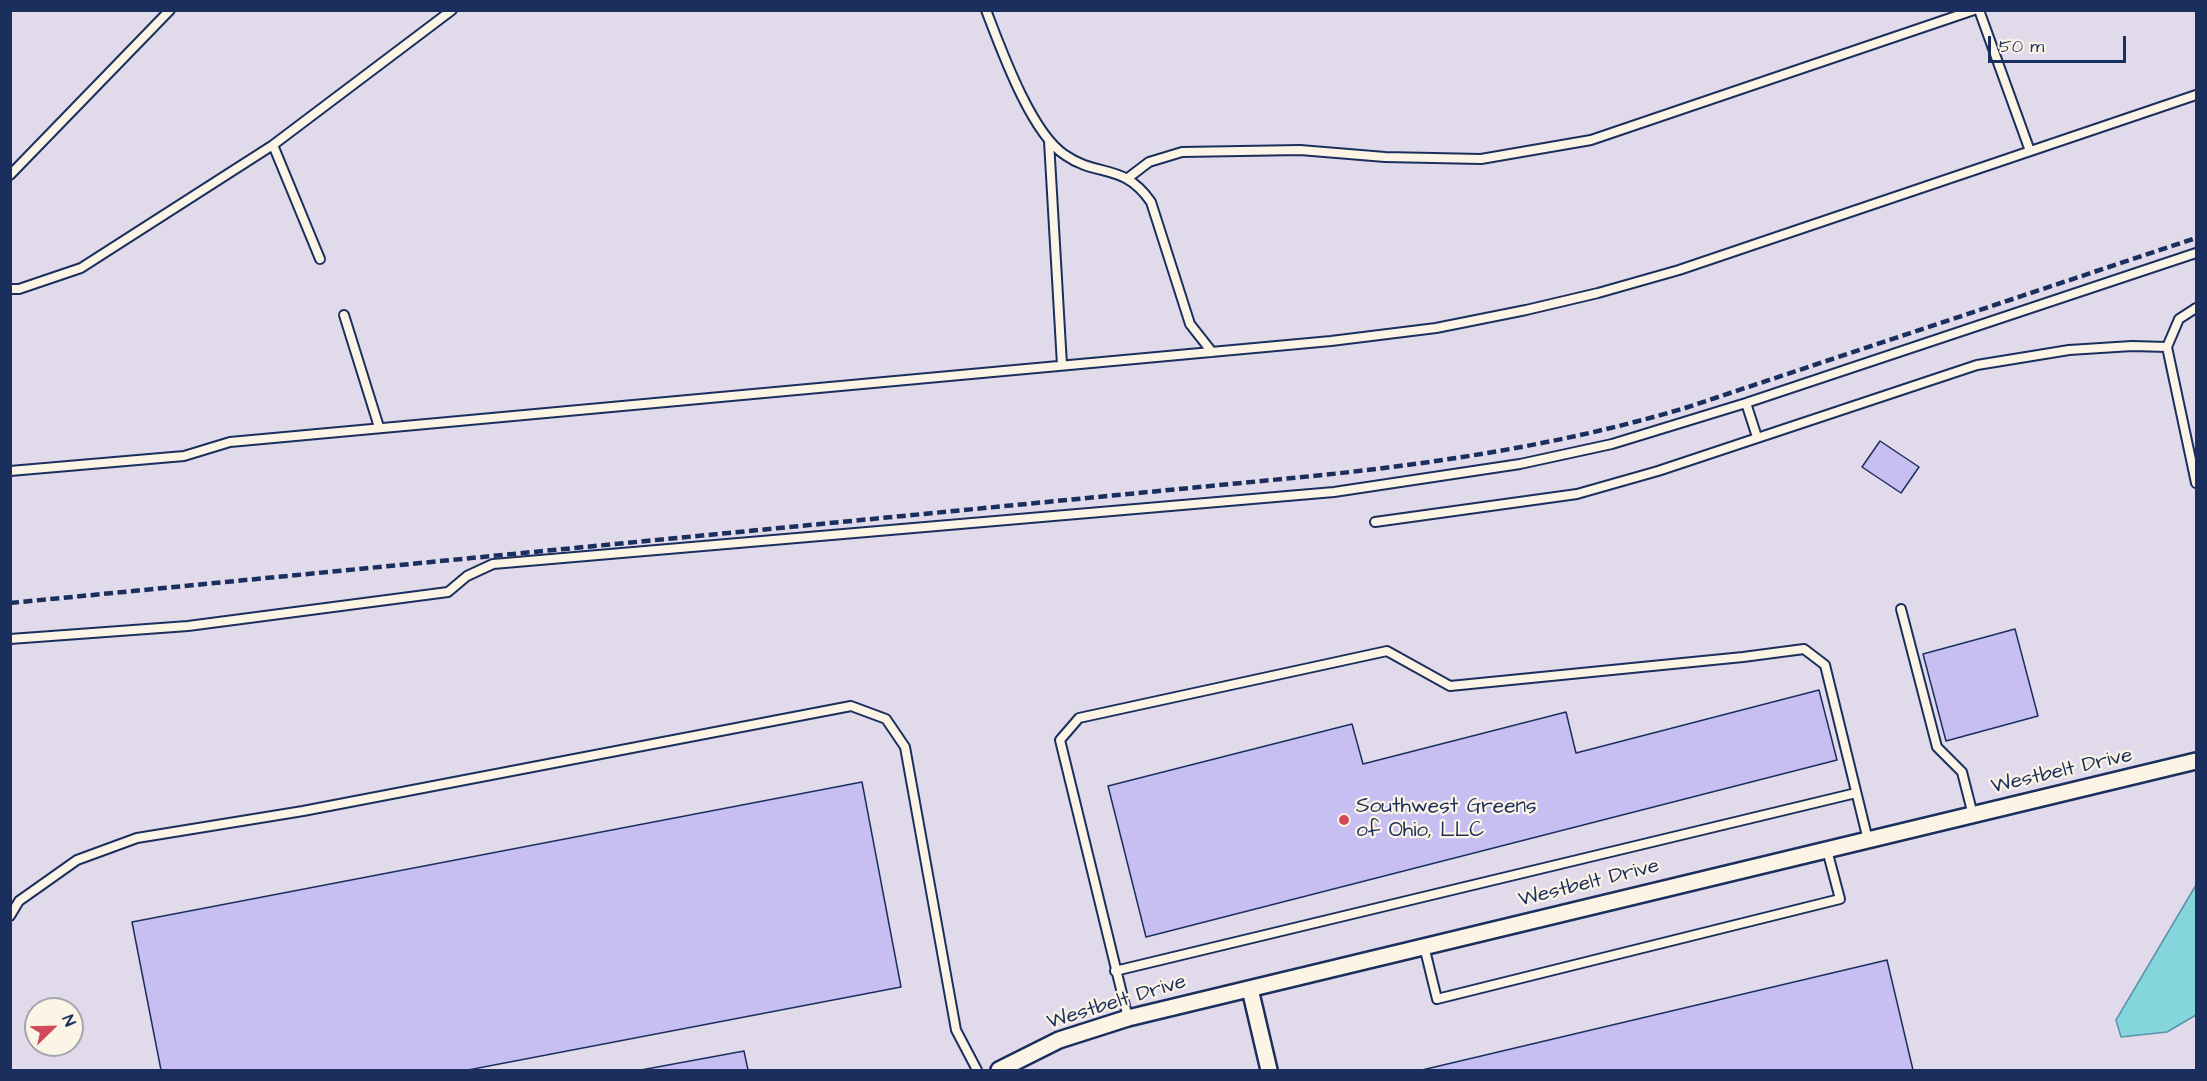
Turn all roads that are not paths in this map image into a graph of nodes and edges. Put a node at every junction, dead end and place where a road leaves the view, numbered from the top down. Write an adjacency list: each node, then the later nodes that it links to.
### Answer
1 (170, 10): 11 (lane)
2 (459, 10): 6 (lane)
3 (986, 10): 8 (lane)
4 (1974, 10): 12 (lane)
5 (1979, 10): 10 (lane)
6 (451, 11): 9 (lane)
7 (2196, 95): 10 (lane)
8 (1049, 141): 12 (lane); 20 (lane)
9 (273, 146): 14 (lane); 15 (lane)
10 (2030, 151): 19 (lane)
11 (10, 175)
12 (1128, 178): 19 (lane)
13 (2196, 253): 21 (lane)
14 (320, 260)
15 (10, 289)
16 (2196, 308): 18 (lane)
17 (344, 315): 22 (lane)
18 (2167, 347): 23 (lane); 25 (lane)
19 (1212, 352): 20 (lane)
20 (1062, 365): 22 (lane)
21 (1746, 403): 23 (lane); 28 (lane)
22 (379, 427): 24 (lane)
23 (1757, 437): 26 (lane)
24 (10, 471)
25 (2196, 483)
26 (1375, 522)
27 (1901, 609): 31 (lane)
28 (10, 639)
29 (2196, 761): 31 (street, Westbelt Drive)
30 (1856, 793): 32 (lane); 36 (lane); 36 (lane)
31 (1973, 815): 32 (street, Westbelt Drive)
32 (1868, 840): 33 (street, Westbelt Drive)
33 (1827, 850): 35 (street, Westbelt Drive); 35 (lane)
34 (10, 916): 39 (lane)
35 (1424, 946): 37 (street, Westbelt Drive)
36 (1115, 971): 38 (lane)
37 (1250, 989): 38 (street, Westbelt Drive); 41 (street)
38 (1128, 1018): 40 (street, Westbelt Drive)
39 (976, 1071)
40 (999, 1071)
41 (1269, 1071)

